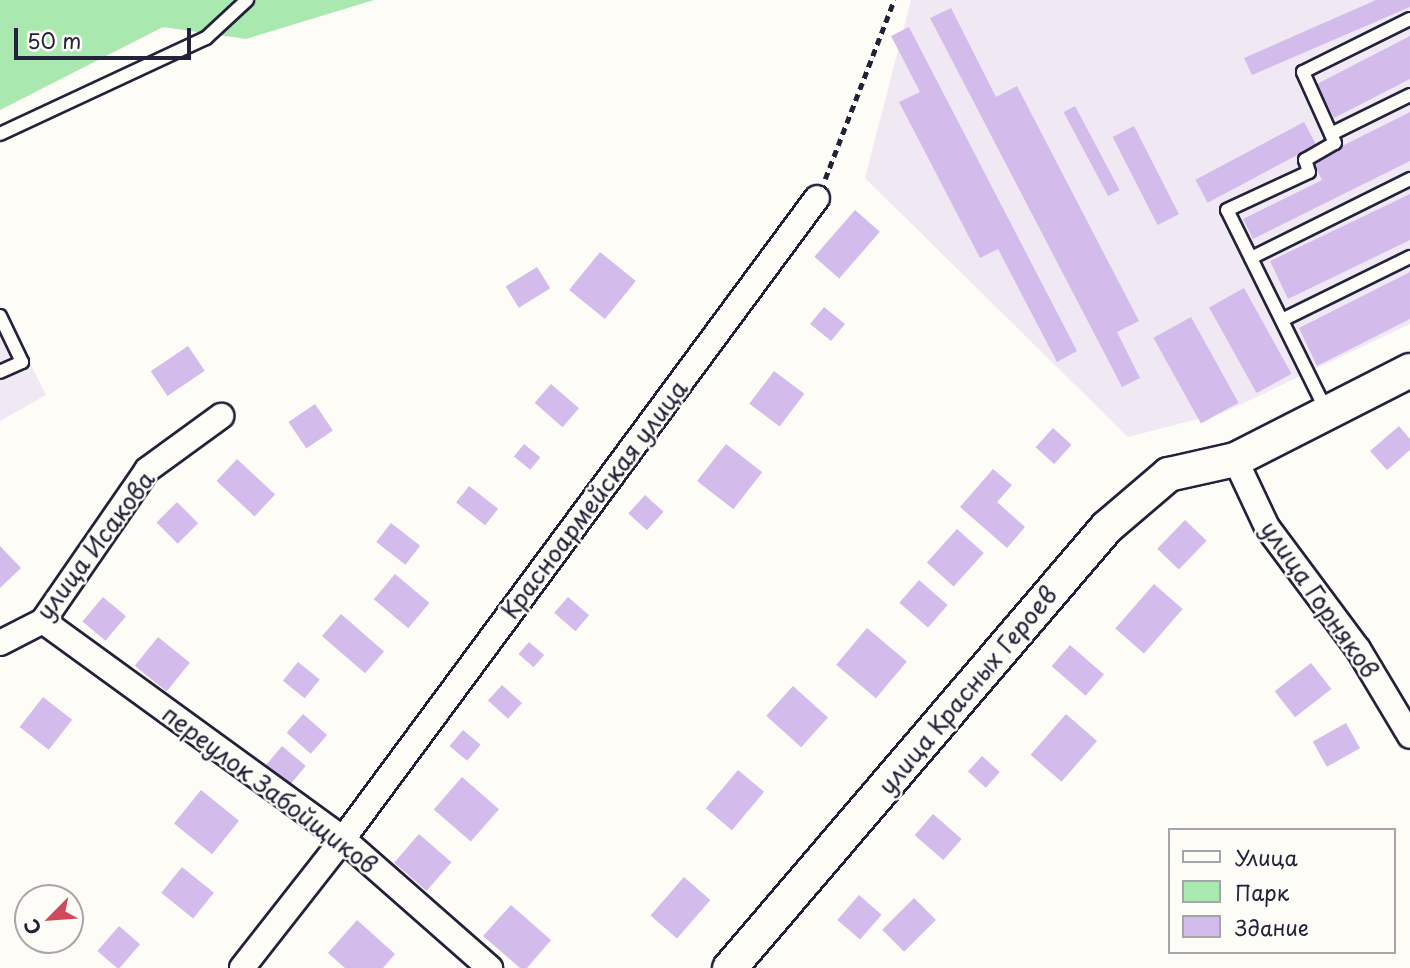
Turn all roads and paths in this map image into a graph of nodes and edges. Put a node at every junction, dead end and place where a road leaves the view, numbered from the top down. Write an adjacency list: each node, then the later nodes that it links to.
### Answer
1 (247, 0): 5 (lane)
2 (894, 0): 8 (path)
3 (1410, 19): 6 (lane)
4 (1410, 95): 6 (lane)
5 (0, 134)
6 (1331, 134): 10 (lane)
7 (1410, 179): 10 (lane)
8 (817, 198): 21 (street, Красноармейская улица)
9 (1410, 257): 12 (lane)
10 (1251, 258): 12 (lane)
11 (0, 316): 14 (lane)
12 (1282, 320): 15 (lane)
13 (1410, 370): 15 (main road, улица Красных Героев)
14 (0, 372)
15 (1327, 413): 17 (main road, улица Красных Героев)
16 (221, 415): 18 (street, улица Исакова)
17 (1235, 459): 20 (street, улица Горняков); 24 (main road, улица Красных Героев)
18 (43, 621): 19 (street, улица Исакова); 21 (street, переулок Забойщиков)
19 (0, 643)
20 (1410, 736)
21 (343, 839): 22 (street, Красноармейская улица); 23 (street, переулок Забойщиков)
22 (242, 968)
23 (490, 968)
24 (729, 968)

